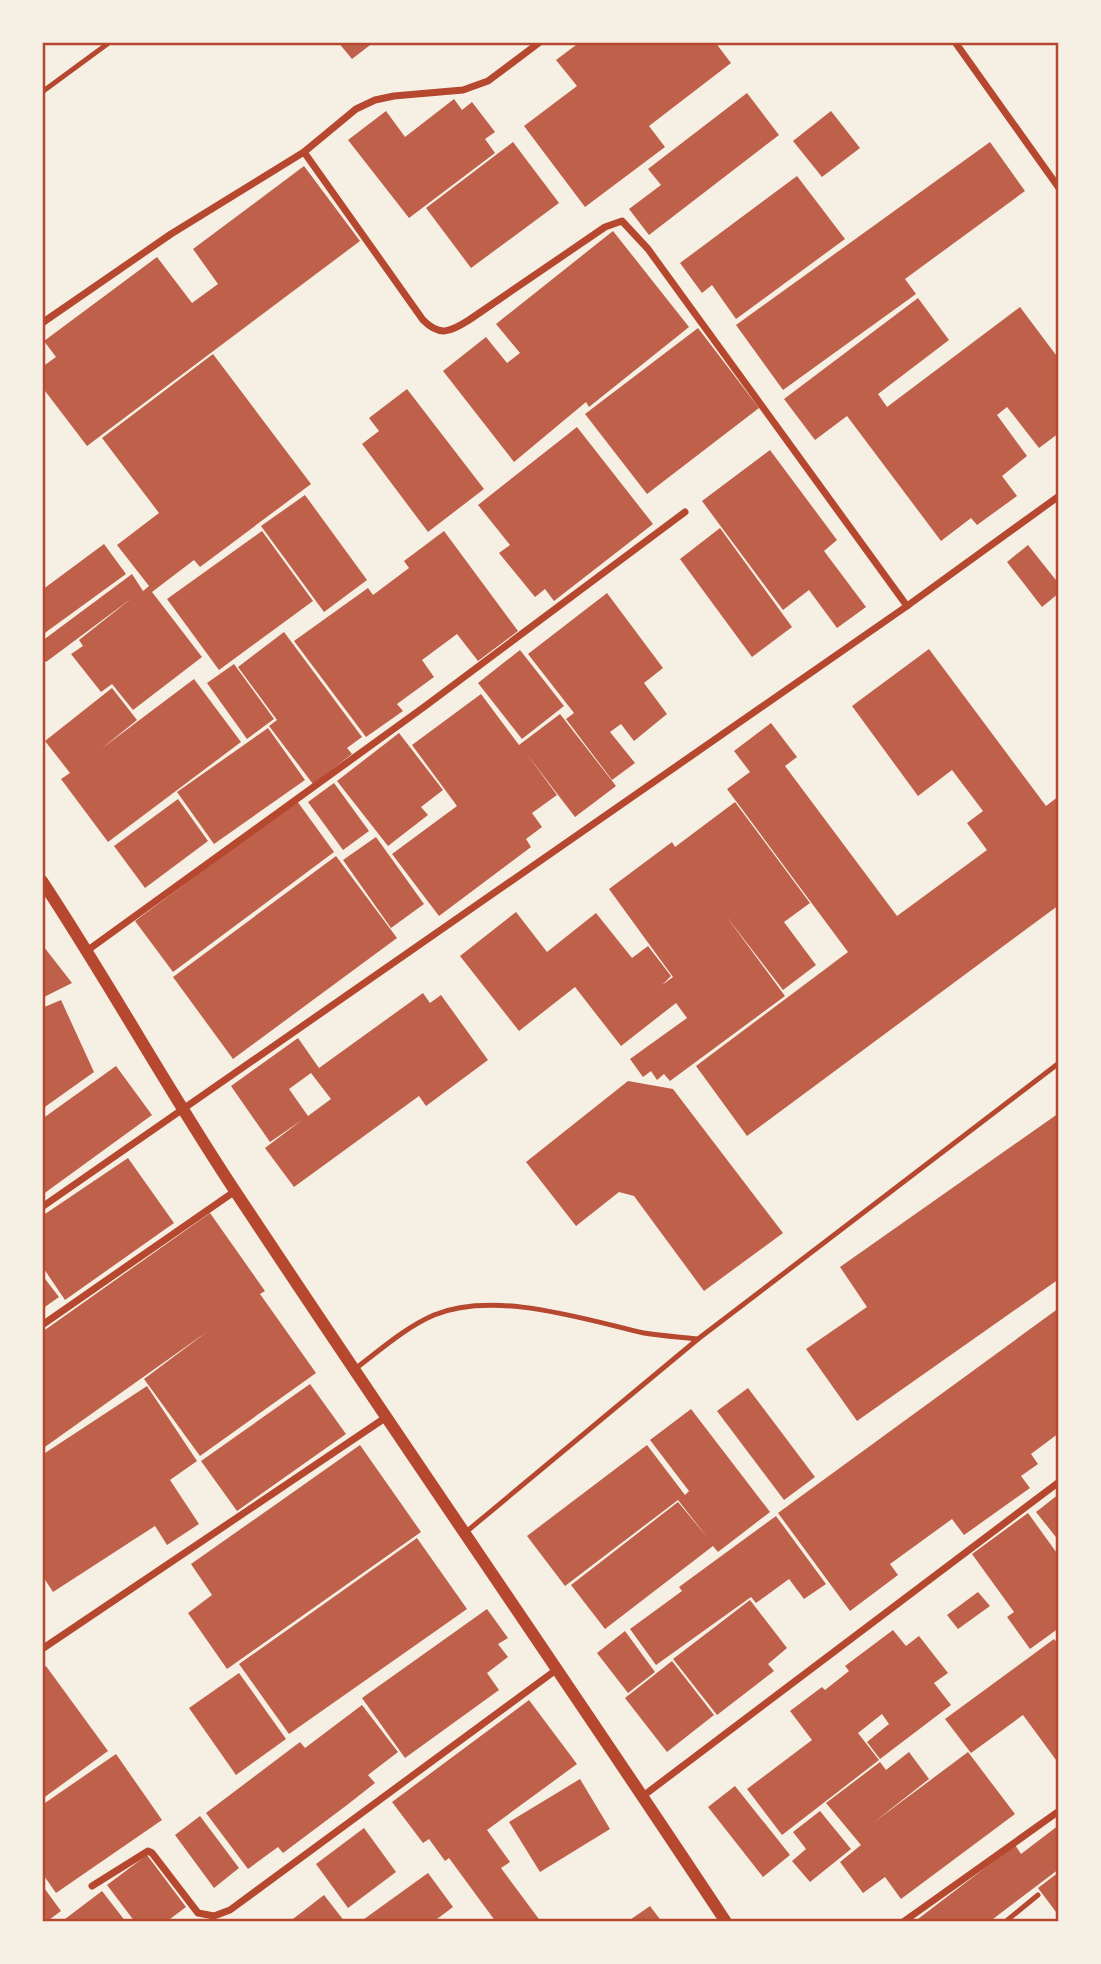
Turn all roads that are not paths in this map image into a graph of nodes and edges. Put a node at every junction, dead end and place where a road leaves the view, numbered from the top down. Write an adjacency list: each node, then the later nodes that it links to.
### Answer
1 (110, 42): 4 (lane)
2 (540, 42): 5 (street)
3 (955, 42): 6 (street)
4 (42, 92)
5 (304, 152): 7 (street); 10 (street)
6 (1059, 188)
7 (42, 323)
8 (1059, 496): 10 (street)
9 (685, 512): 12 (street)
10 (907, 606): 14 (street)
11 (42, 881): 12 (street)
12 (88, 950): 14 (street)
13 (1059, 1063): 18 (lane)
14 (183, 1108): 15 (street); 16 (street)
15 (235, 1191): 17 (street); 19 (street)
16 (42, 1207)
17 (42, 1325)
18 (698, 1339): 19 (lane); 22 (lane)
19 (354, 1370): 20 (street)
20 (385, 1418): 22 (street); 23 (street)
21 (1059, 1482): 25 (street)
22 (464, 1534): 24 (street)
23 (42, 1649)
24 (556, 1670): 25 (street); 27 (street)
25 (643, 1796): 29 (street)
26 (1059, 1811): 30 (street)
27 (92, 1886)
28 (1038, 1895): 31 (lane)
29 (726, 1922)
30 (903, 1922)
31 (1006, 1922)

